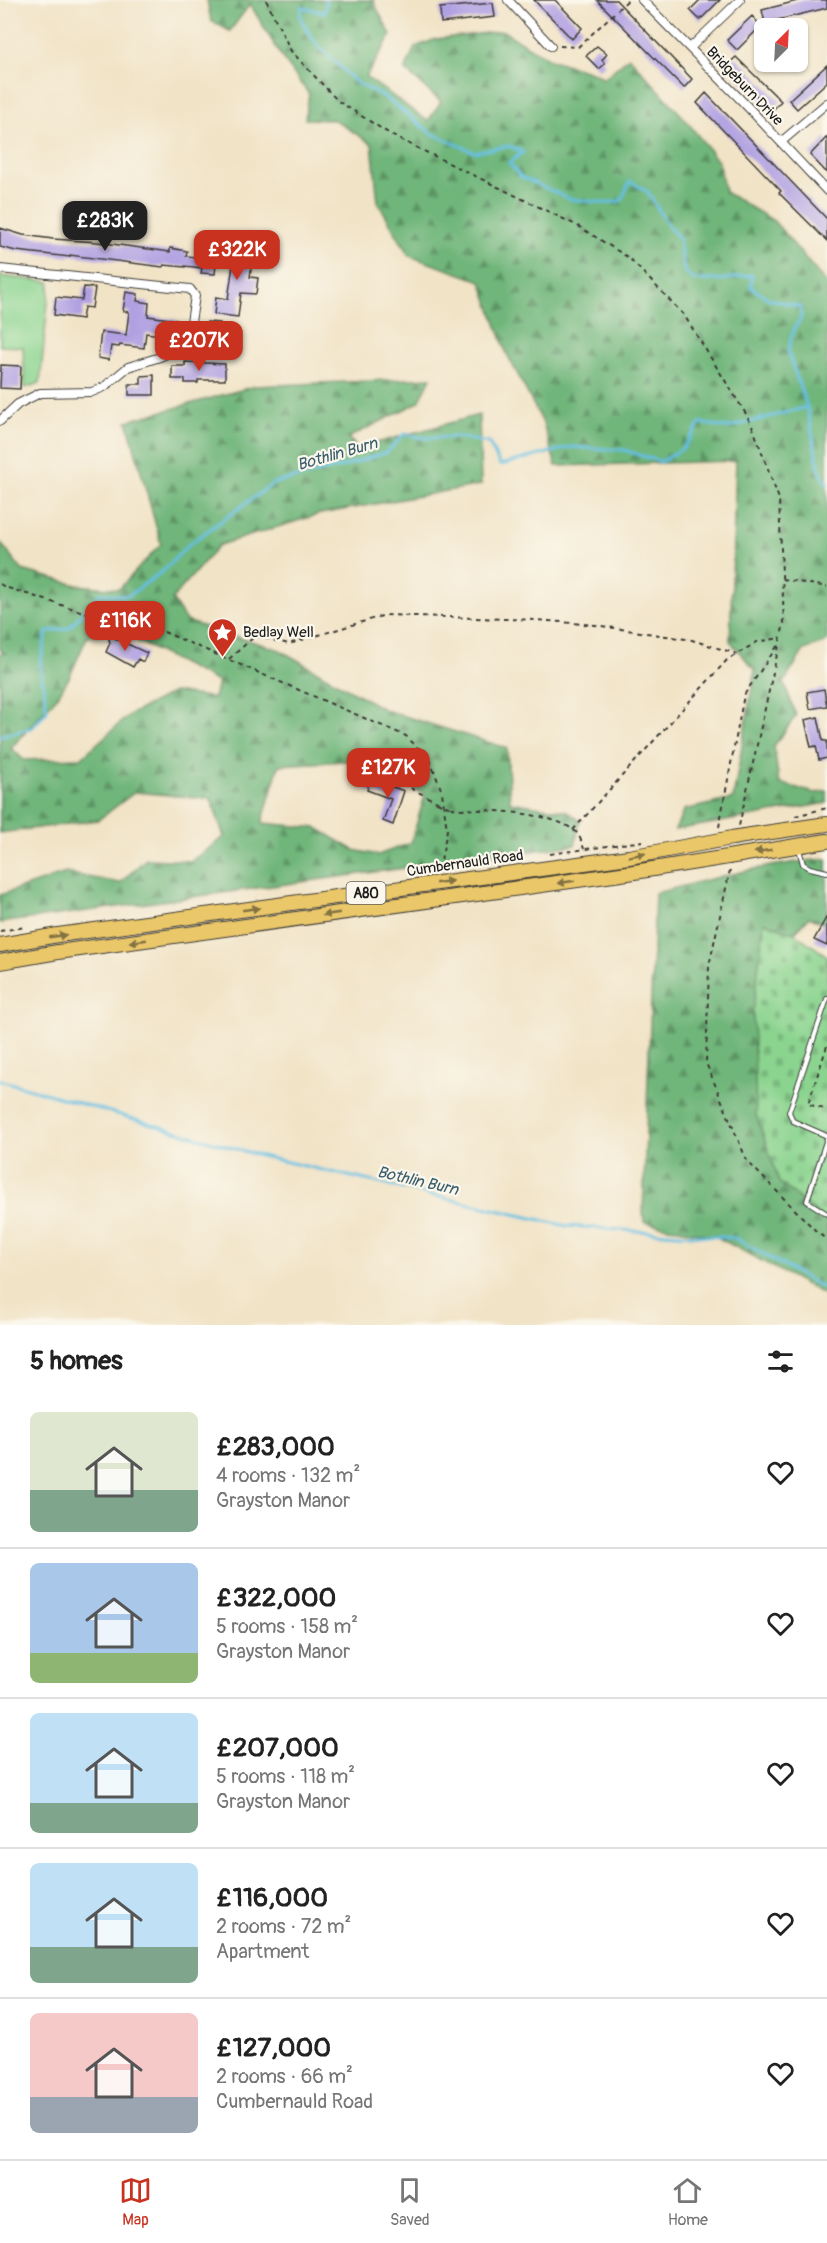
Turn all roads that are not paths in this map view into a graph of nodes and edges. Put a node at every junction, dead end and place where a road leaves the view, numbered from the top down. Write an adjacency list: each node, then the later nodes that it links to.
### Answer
1 (508, 0): 4 (street)
2 (642, 0): 5 (street, Bridgeburn Drive)
3 (740, 0): 5 (street)
4 (551, 46)
5 (690, 48): 7 (street, Bridgeburn Drive)
6 (827, 103): 7 (street)
7 (781, 142): 8 (street, Bridgeburn Drive)
8 (827, 191)
9 (0, 269): 10 (street)
10 (0, 421)
11 (827, 824): 15 (main road, Cumbernauld Road / A80, one-way to 11)
12 (827, 841): 13 (main road, A80)
13 (797, 846): 14 (lane); 16 (main road, A80, one-way to 16)
14 (827, 872)
15 (0, 945)
16 (0, 962)
17 (827, 999): 18 (lane)
18 (827, 1137): 19 (lane)
19 (827, 1214)

